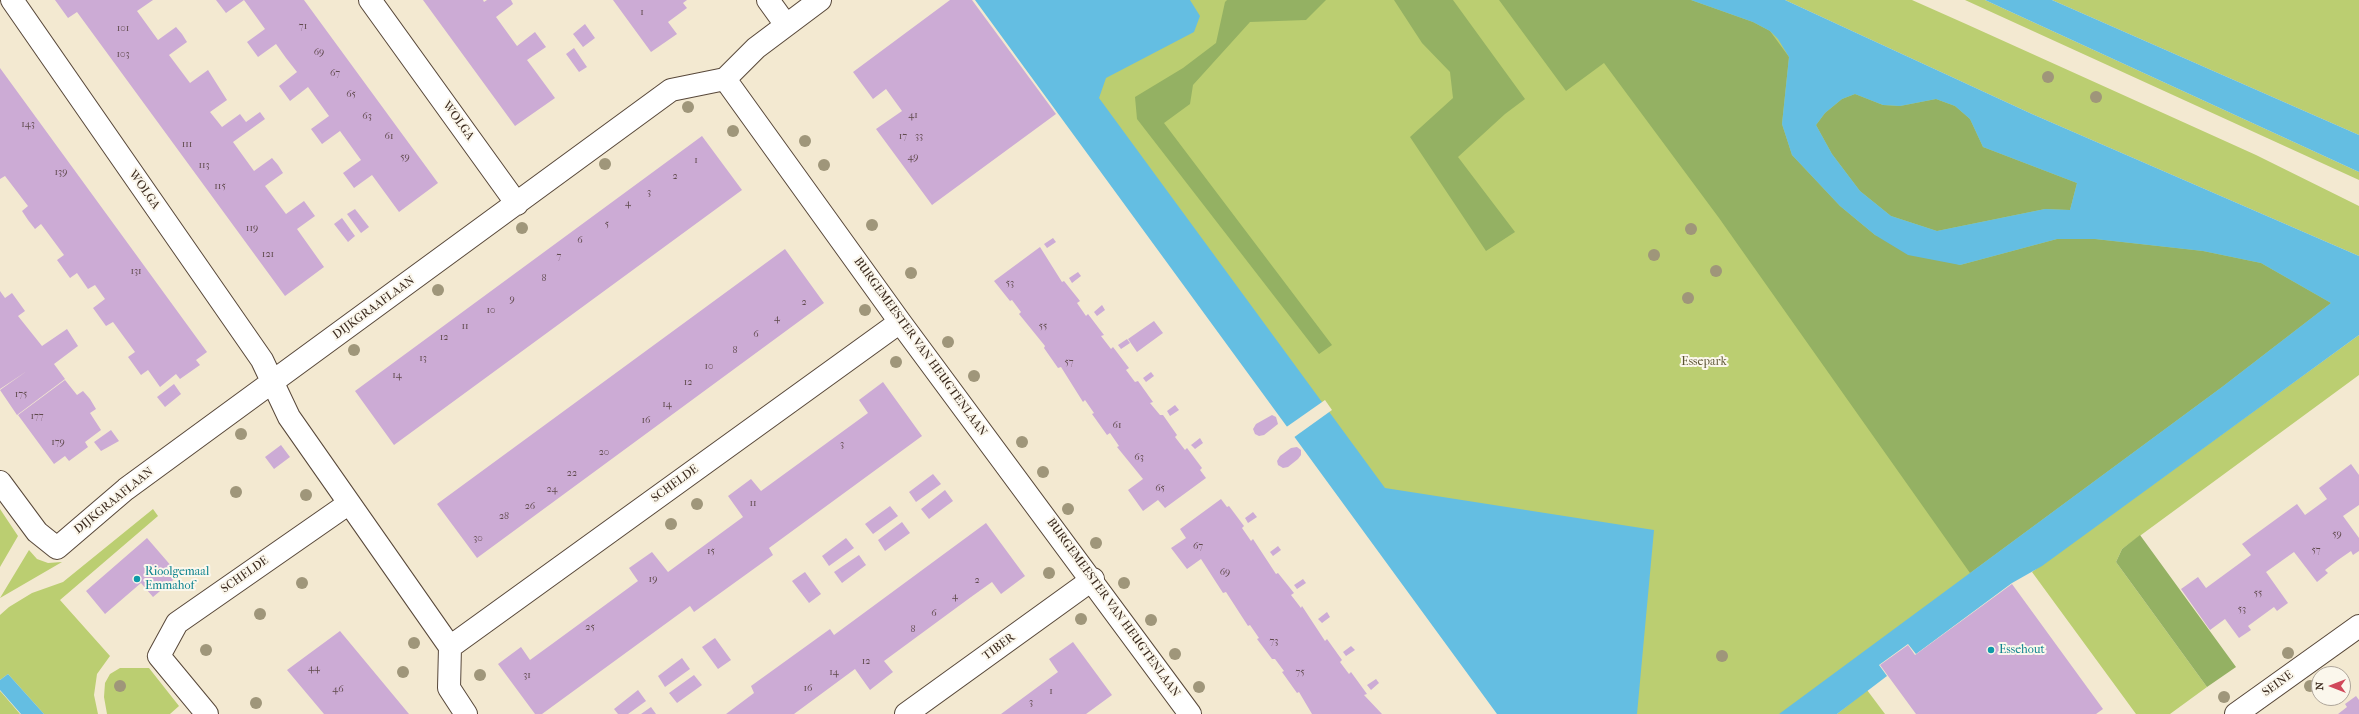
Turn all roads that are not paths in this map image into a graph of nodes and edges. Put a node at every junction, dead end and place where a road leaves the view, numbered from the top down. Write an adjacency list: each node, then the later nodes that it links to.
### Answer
1 (12, 0): 9 (street, WOLGA)
2 (370, 0): 7 (street, WOLGA)
3 (768, 0): 5 (street)
4 (820, 0): 5 (street)
5 (786, 25): 6 (street)
6 (726, 79): 7 (street, DIJKGRAAFLAAN); 8 (street, BURGEMEESTER VAN HEUGTENLAAN)
7 (517, 204): 9 (street, DIJKGRAAFLAAN)
8 (900, 322): 12 (street, BURGEMEESTER VAN HEUGTENLAAN); 14 (street, SCHELDE)
9 (271, 382): 10 (street, DIJKGRAAFLAAN); 11 (street)
10 (0, 482)
11 (348, 504): 14 (street); 15 (street, SCHELDE)
12 (1093, 579): 17 (street, TIBER); 18 (street, BURGEMEESTER VAN HEUGTENLAAN)
13 (2359, 626): 19 (street, SEINE)
14 (450, 647): 16 (street)
15 (207, 714)
16 (466, 714)
17 (906, 714)
18 (1190, 714)
19 (2236, 714)

